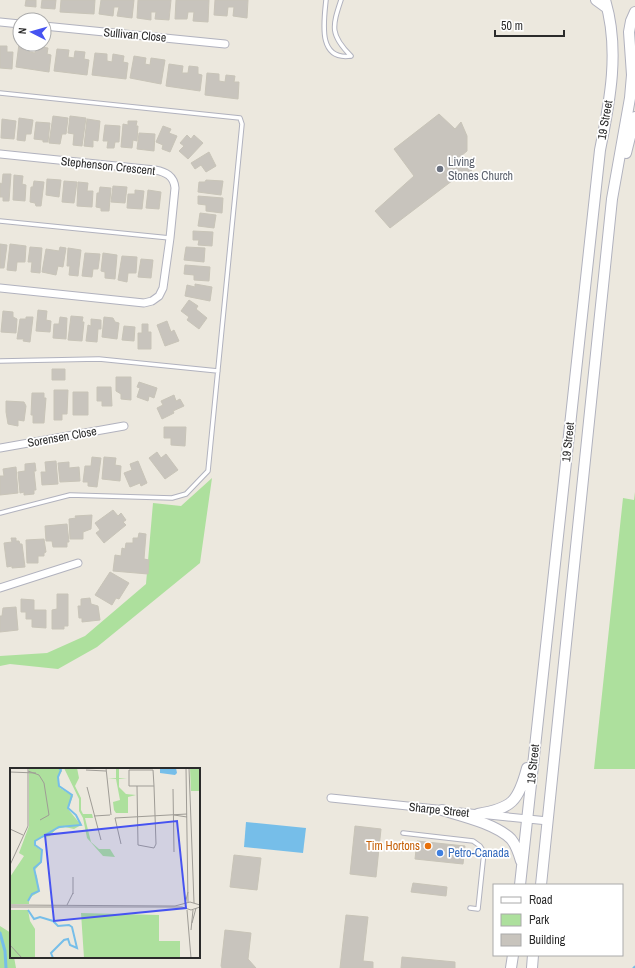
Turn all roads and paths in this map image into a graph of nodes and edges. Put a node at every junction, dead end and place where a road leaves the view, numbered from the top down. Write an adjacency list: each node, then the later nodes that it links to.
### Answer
1 (326, 0): 2 (lane)
2 (342, 0)
3 (596, 0): 4 (main road)
4 (606, 4): 24 (main road, 19 Street)
5 (635, 12): 13 (main road, 19 Street)
6 (0, 22): 7 (street)
7 (12, 23)
8 (52, 27): 9 (street, Sullivan Close)
9 (226, 44)
10 (0, 93): 18 (lane)
11 (635, 117): 13 (main road)
12 (0, 154): 15 (street, Stephenson Crescent)
13 (612, 199): 29 (main road, 19 Street)
14 (0, 221): 15 (lane)
15 (170, 238): 16 (street, Stephenson Crescent)
16 (0, 288)
17 (0, 361): 18 (lane)
18 (218, 371): 21 (lane)
19 (124, 426): 20 (street, Sorensen Close)
20 (0, 448)
21 (0, 513)
22 (78, 563): 23 (street)
23 (0, 588)
24 (535, 741): 27 (main road); 28 (main road, 19 Street)
25 (331, 798): 26 (street, Sharpe Street)
26 (442, 810): 27 (street, Sharpe Street); 31 (main road)
27 (478, 814): 28 (street, Sharpe Street)
28 (527, 819): 29 (street, Sharpe Street); 31 (main road, 19 Street)
29 (548, 821): 33 (main road, 19 Street)
30 (403, 833): 34 (lane)
31 (522, 863): 32 (main road, 19 Street)
32 (520, 884)
33 (541, 884)
34 (470, 908)
35 (513, 956): 37 (main road)
36 (533, 956): 38 (main road)
37 (511, 968)
38 (532, 968)

